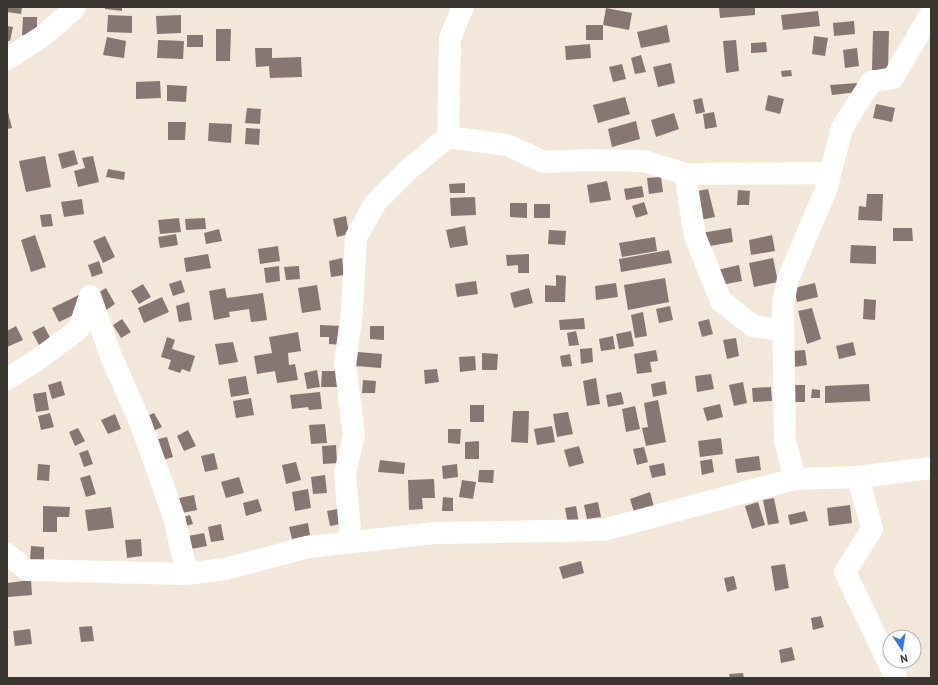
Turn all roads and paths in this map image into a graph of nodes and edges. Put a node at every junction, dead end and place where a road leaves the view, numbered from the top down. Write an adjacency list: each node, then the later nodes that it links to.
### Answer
1 (75, 7): 4 (street)
2 (463, 7): 5 (street)
3 (926, 11): 6 (street)
4 (7, 59)
5 (448, 137): 7 (street); 13 (street)
6 (830, 173): 7 (street); 8 (street)
7 (685, 174): 8 (street)
8 (782, 330): 12 (street)
9 (7, 379): 15 (street)
10 (931, 468): 11 (street)
11 (858, 477): 12 (street); 16 (street)
12 (794, 479): 13 (street)
13 (351, 542): 15 (street)
14 (7, 554): 15 (street)
15 (187, 574)
16 (896, 678)

